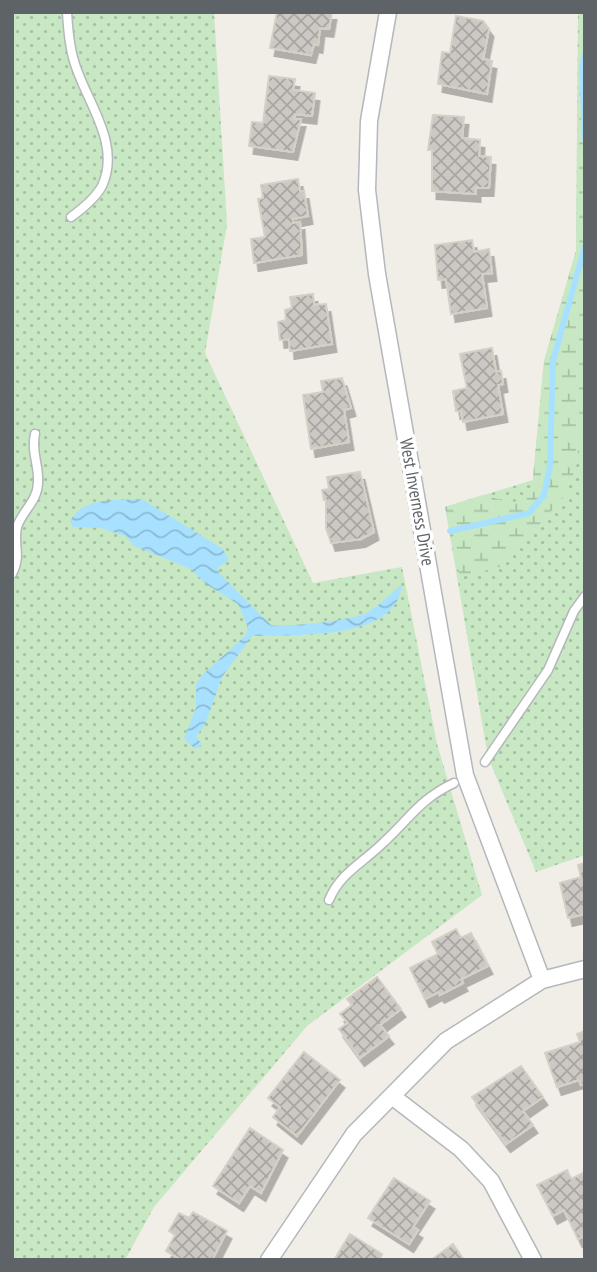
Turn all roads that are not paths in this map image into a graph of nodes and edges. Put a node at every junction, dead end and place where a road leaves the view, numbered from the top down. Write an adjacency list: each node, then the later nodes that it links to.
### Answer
1 (67, 12): 3 (lane)
2 (388, 12): 11 (street, West Inverness Drive)
3 (71, 217)
4 (35, 434): 5 (lane)
5 (12, 575)
6 (585, 596): 7 (lane)
7 (485, 762)
8 (454, 783): 9 (lane)
9 (328, 900)
10 (585, 969): 11 (street)
11 (542, 980): 12 (street)
12 (393, 1097): 13 (street); 14 (street)
13 (269, 1260)
14 (533, 1260)

